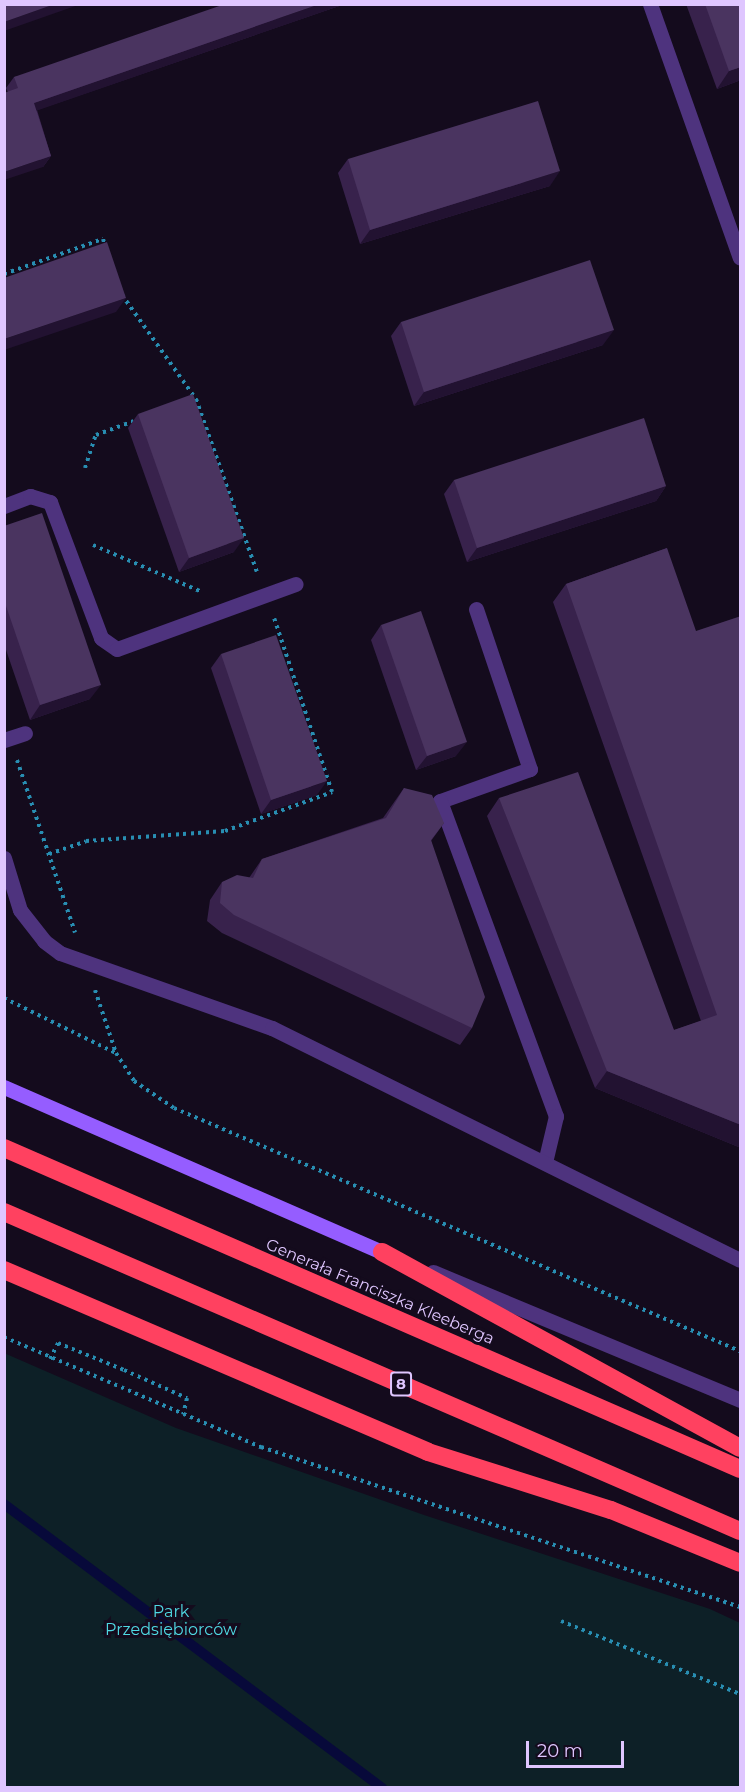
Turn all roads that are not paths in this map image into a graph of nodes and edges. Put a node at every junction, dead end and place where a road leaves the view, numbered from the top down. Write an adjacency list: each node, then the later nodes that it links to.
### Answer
1 (650, 4): 2 (street)
2 (737, 237): 3 (street)
3 (741, 258)
4 (4, 506): 5 (street)
5 (296, 584)
6 (476, 609): 12 (street)
7 (25, 733): 8 (street)
8 (7, 739)
9 (4, 858): 12 (street)
10 (4, 1088): 14 (street)
11 (4, 1148): 19 (highway, Generała Franciszka Kleeberga)
12 (545, 1162): 15 (street)
13 (4, 1212): 20 (highway, 8)
14 (382, 1252): 17 (street); 18 (highway)
15 (741, 1260)
16 (4, 1270): 21 (highway)
17 (741, 1400)
18 (741, 1448)
19 (741, 1469)
20 (741, 1531)
21 (741, 1563)

